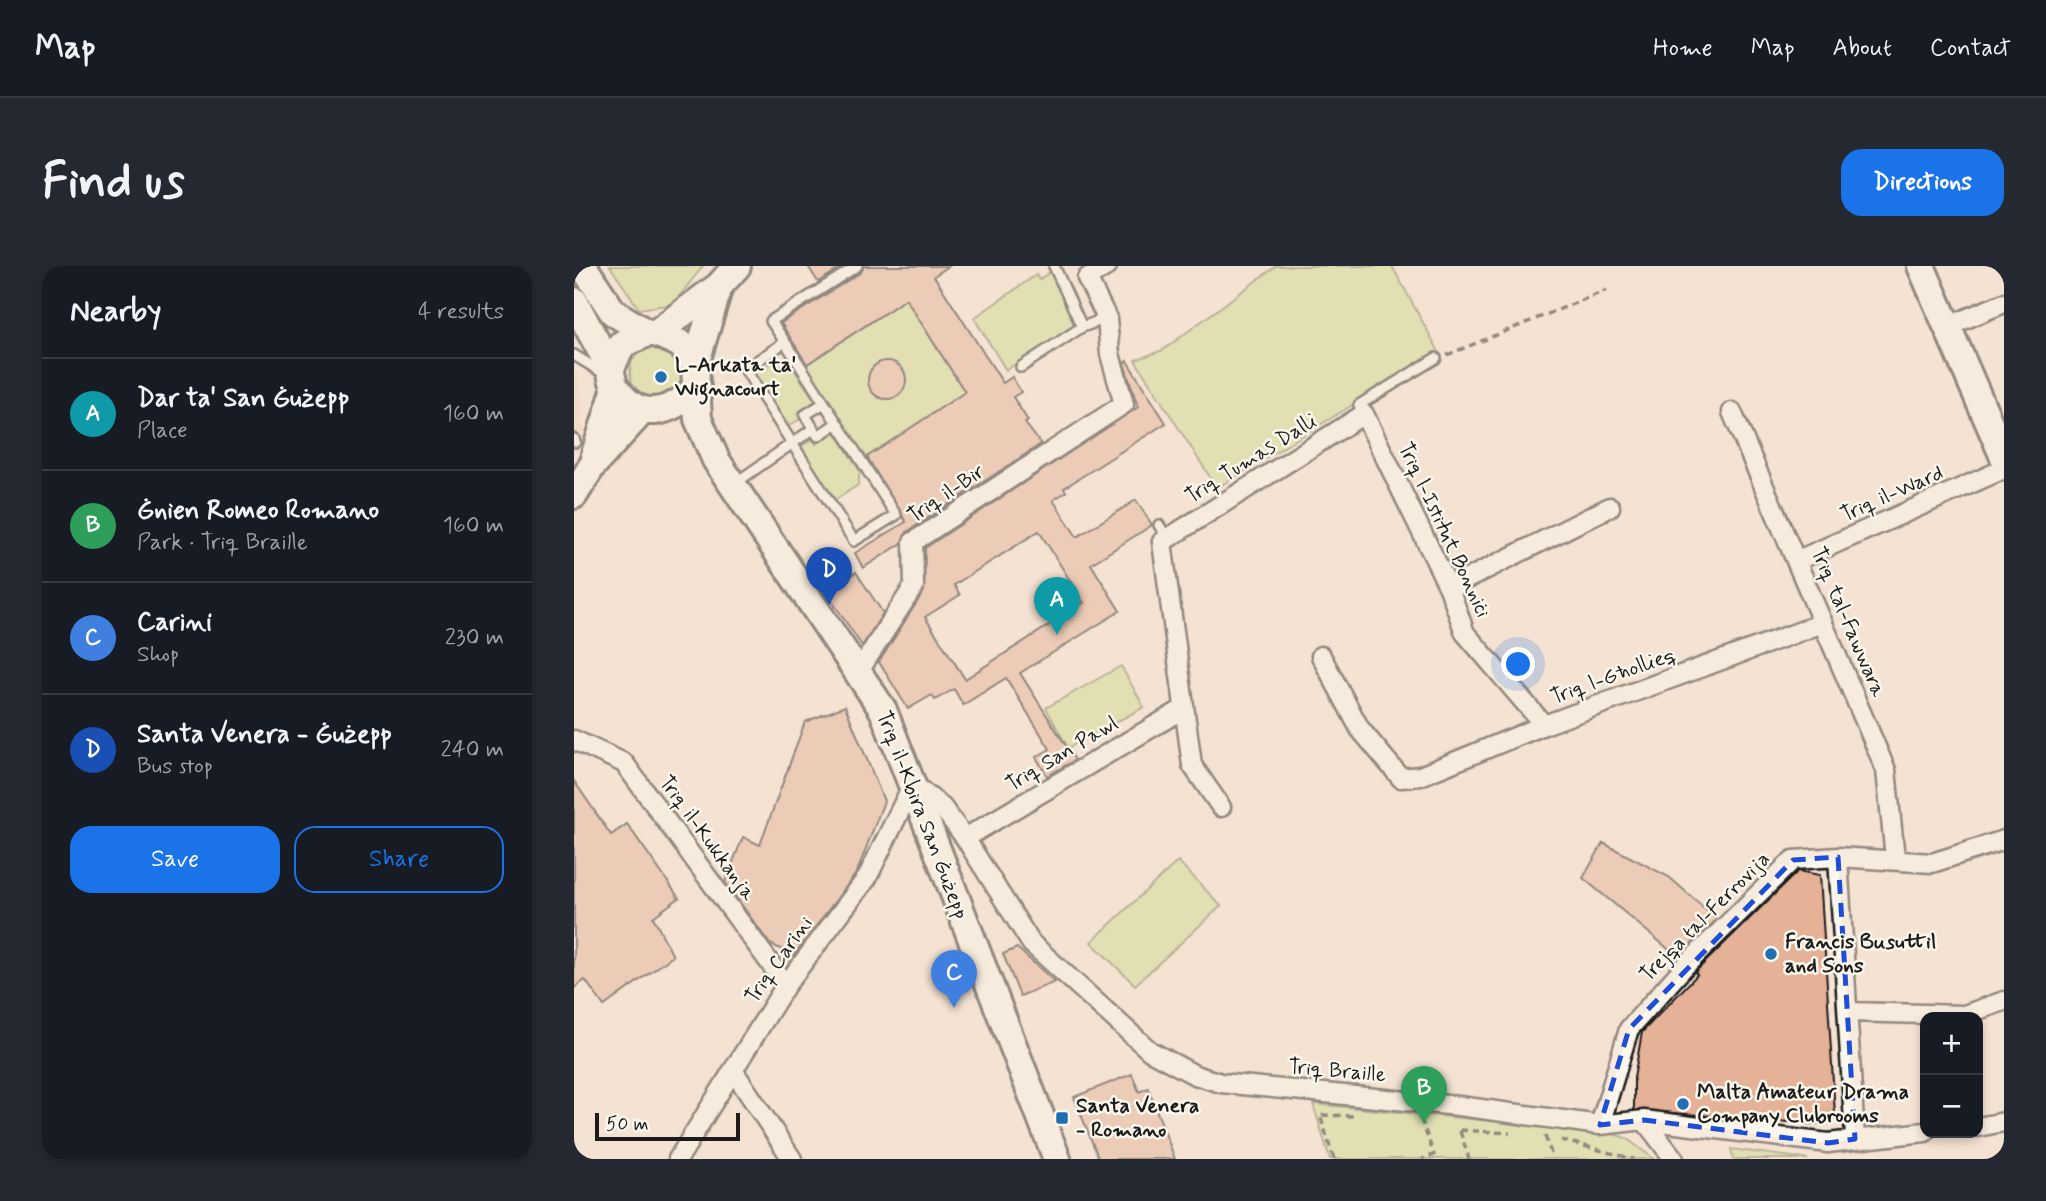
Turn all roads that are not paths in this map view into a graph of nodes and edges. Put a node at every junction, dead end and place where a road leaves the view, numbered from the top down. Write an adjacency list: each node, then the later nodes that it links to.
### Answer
1 (583, 266): 13 (main road)
2 (737, 266): 7 (main road)
3 (857, 266): 14 (lane)
4 (1054, 266): 11 (lane)
5 (1107, 266): 10 (street)
6 (1921, 266): 12 (main road)
7 (719, 286): 13 (main road); 18 (main road)
8 (574, 301): 19 (main road)
9 (2004, 303): 12 (street)
10 (1107, 318): 11 (lane); 38 (street, Triq il-Bir)
11 (1082, 327): 17 (lane)
12 (1946, 327): 27 (main road)
13 (652, 333): 18 (main road); 19 (main road)
14 (785, 342): 20 (lane); 26 (lane)
15 (574, 355): 19 (lane)
16 (1436, 358): 23 (lane)
17 (1021, 367)
18 (696, 376): 21 (main road); 28 (main road, Triq il-Kbira San Ġużepp)
19 (613, 378): 21 (main road); 29 (main road)
20 (824, 403): 24 (lane); 25 (lane)
21 (652, 411): 28 (main road, Triq il-Kbira San Ġużepp); 29 (main road)
22 (1732, 412): 34 (street, Triq tal-Fawwara)
23 (1364, 414): 35 (street, Triq l-Istitut Bonniċi); 39 (street, Triq Tumas Dalli)
24 (837, 424): 25 (lane); 26 (lane)
25 (813, 429): 26 (lane)
26 (792, 443): 31 (lane)
27 (2004, 457)
28 (716, 460): 31 (main road, Triq il-Kbira San Ġużepp)
29 (592, 466): 32 (main road)
30 (2004, 469): 34 (street, Triq il-Ward)
31 (733, 485): 38 (main road, Triq il-Kbira San Ġużepp)
32 (574, 495)
33 (1610, 507): 35 (street)
34 (1798, 560): 36 (street, Triq tal-Fawwara)
35 (1449, 588): 40 (street, Triq l-Istitut Bonniċi)
36 (1824, 623): 40 (street, Triq l-Għollieq); 47 (street, Triq tal-Fawwara)
37 (1321, 656): 40 (street, Triq l-Għollieq)
38 (859, 671): 42 (main road, Triq il-Kbira San Ġużepp)
39 (1182, 709): 43 (street); 44 (street, Triq San Pawl)
40 (1544, 725)
41 (574, 740): 48 (street, Triq il-Kukkanja)
42 (913, 784): 44 (street, Triq Braille); 48 (street, Triq Carini); 60 (main road, Triq il-Kbira San Ġużepp)
43 (1221, 807)
44 (965, 838): 54 (street, Triq Braille)
45 (2004, 840): 47 (street, Trejqa tal-Ferrovija)
46 (1838, 857): 47 (street, Trejqa tal-Ferrovija); 50 (street); 54 (street, Trejqa tal-Ferrovija)
47 (1895, 858)
48 (786, 985): 51 (street, Triq Carini)
49 (2004, 1001): 50 (street)
50 (1848, 1012): 57 (street)
51 (733, 1070): 58 (street, Triq Carini); 59 (street)
52 (1644, 1120): 54 (street, Triq Braille); 57 (street, Triq Braille); 61 (street)
53 (2004, 1122): 55 (street)
54 (1600, 1125)
55 (1983, 1126)
56 (1920, 1132): 57 (street, Triq Braille)
57 (1855, 1139)
58 (678, 1159)
59 (792, 1159)
60 (1057, 1159)
61 (1674, 1159)

